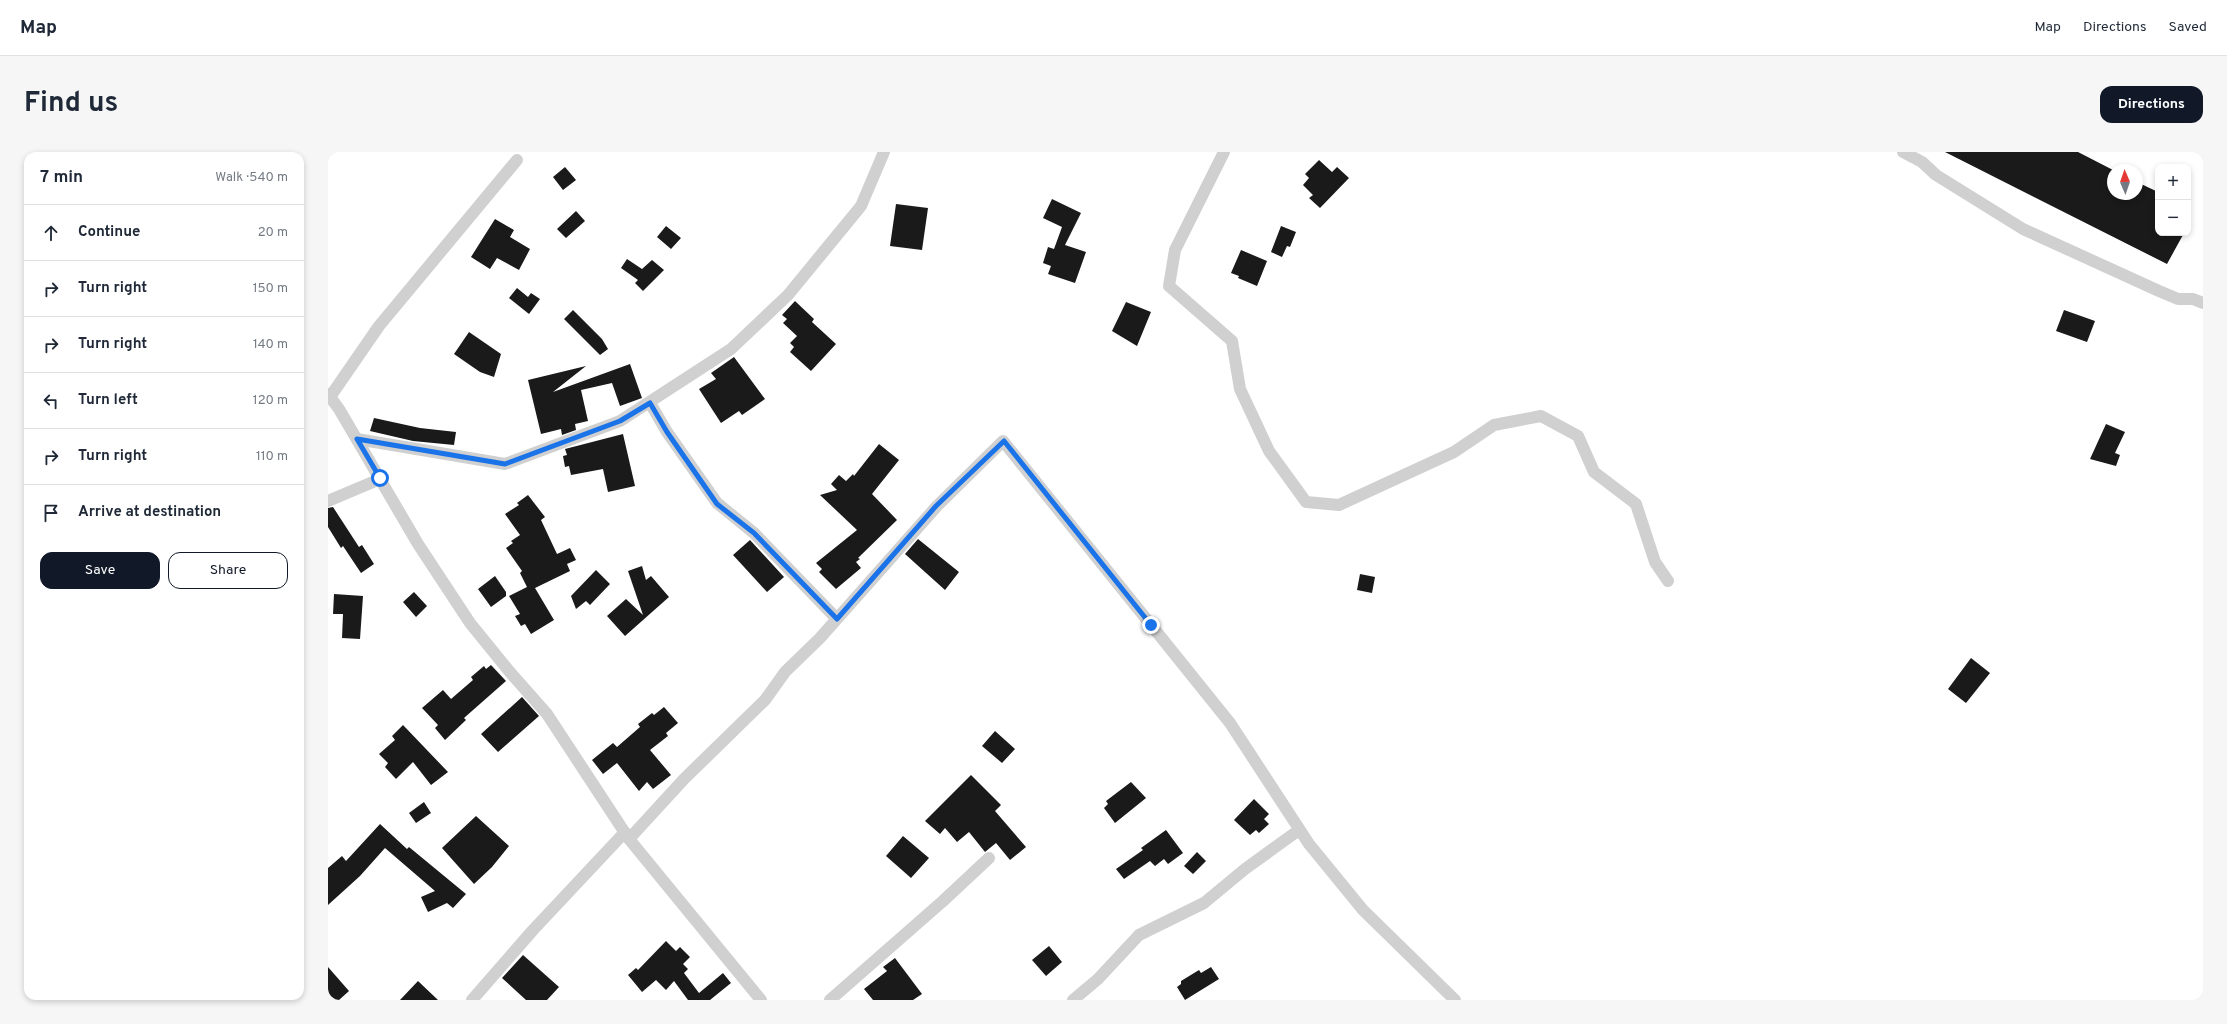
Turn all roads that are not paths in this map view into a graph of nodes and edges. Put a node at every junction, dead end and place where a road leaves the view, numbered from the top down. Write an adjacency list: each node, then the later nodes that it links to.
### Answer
1 (884, 152): 7 (street)
2 (1224, 152): 11 (street)
3 (1903, 152): 5 (street)
4 (517, 160): 6 (street)
5 (2203, 303)
6 (329, 396): 8 (street)
7 (650, 403): 8 (street); 12 (street)
8 (357, 439): 9 (street)
9 (380, 478): 10 (street); 14 (street)
10 (328, 501)
11 (1668, 581)
12 (837, 619): 13 (street); 14 (street)
13 (1299, 830): 19 (street); 20 (street)
14 (627, 836): 16 (street); 17 (street)
15 (989, 858): 18 (street)
16 (472, 1000)
17 (761, 1000)
18 (830, 1000)
19 (1073, 1000)
20 (1455, 1000)

